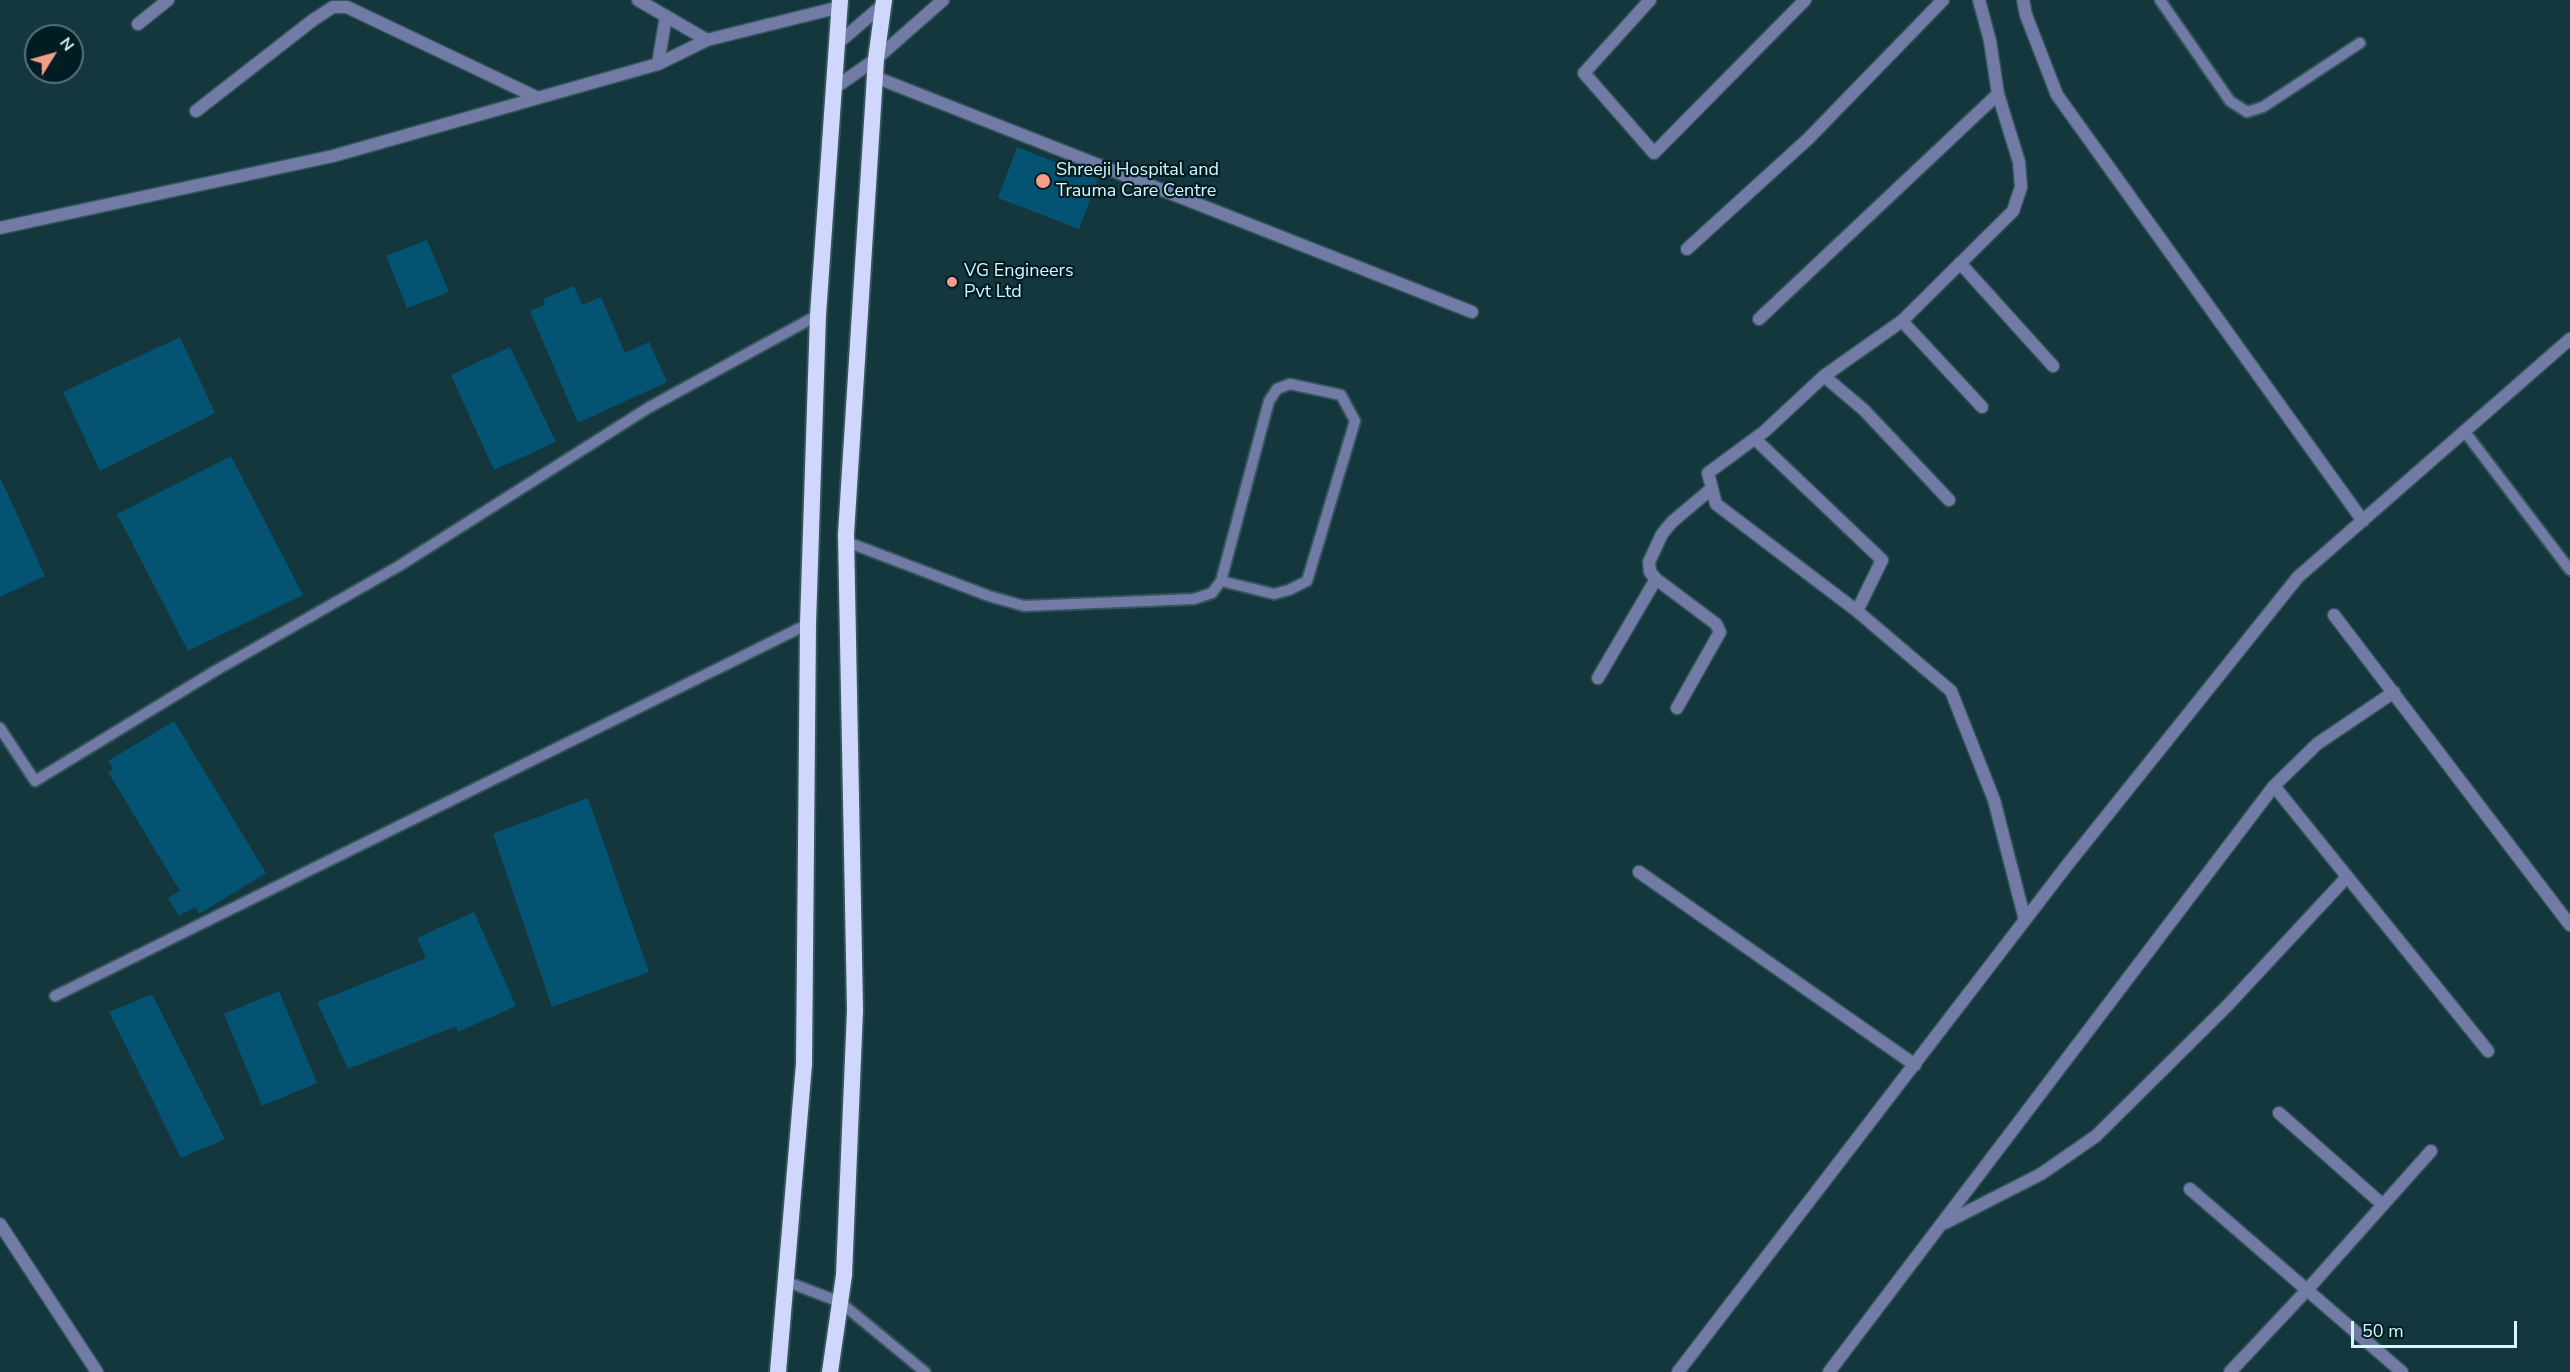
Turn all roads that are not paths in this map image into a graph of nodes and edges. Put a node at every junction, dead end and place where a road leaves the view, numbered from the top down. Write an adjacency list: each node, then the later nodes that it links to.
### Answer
1 (168, 0): 13 (street)
2 (943, 0): 17 (street)
3 (1650, 0): 4 (street)
4 (1805, 0)
5 (1943, 0): 25 (street)
6 (1979, 0): 21 (street)
7 (2023, 0): 39 (street)
8 (2160, 0): 15 (lane)
9 (639, 1): 12 (street)
10 (886, 2): 16 (street); 17 (highway)
11 (840, 3): 14 (street); 16 (highway)
12 (666, 16): 14 (street); 18 (street)
13 (138, 24)
14 (707, 40): 18 (street)
15 (2360, 43)
16 (837, 44): 20 (highway)
17 (876, 59): 19 (highway); 20 (street)
18 (658, 64): 22 (street)
19 (875, 77): 27 (street); 40 (highway)
20 (833, 89): 28 (highway)
21 (1998, 94): 26 (street); 29 (street)
22 (538, 98): 23 (street); 24 (street)
23 (196, 111)
24 (0, 228)
25 (1687, 249)
26 (1960, 263): 30 (street); 32 (street)
27 (1472, 312)
28 (818, 315): 46 (highway); 50 (lane)
29 (1759, 319)
30 (1902, 321): 33 (street); 34 (street)
31 (2570, 339): 35 (street)
32 (2053, 366)
33 (1824, 376): 36 (street); 38 (street)
34 (1982, 407)
35 (2465, 432): 39 (street); 41 (lane)
36 (1755, 439): 37 (street); 44 (street)
37 (1711, 489): 42 (street); 44 (street)
38 (1948, 500)
39 (2363, 521): 54 (street)
40 (847, 542): 43 (lane); 67 (highway)
41 (2570, 570)
42 (1656, 579): 47 (street); 49 (street)
43 (1221, 581): 43 (lane)
44 (1857, 610): 54 (street)
45 (2334, 615): 48 (street)
46 (808, 624): 56 (lane); 65 (highway)
47 (1598, 678)
48 (2394, 692): 51 (street); 55 (street)
49 (1677, 708)
50 (0, 728)
51 (2274, 786): 53 (street); 64 (street)
52 (1639, 872): 58 (street)
53 (2347, 877): 57 (street); 64 (street)
54 (2025, 920): 58 (street)
55 (2570, 925)
56 (55, 996)
57 (2488, 1051)
58 (1915, 1065): 68 (street)
59 (2279, 1113): 62 (street)
60 (2431, 1151): 62 (street)
61 (2190, 1189): 66 (street)
62 (2383, 1205): 66 (street)
63 (0, 1224): 69 (street)
64 (1942, 1225): 73 (street)
65 (786, 1281): 67 (lane); 70 (highway)
66 (2307, 1290): 74 (street); 75 (street)
67 (840, 1302): 71 (highway); 72 (lane)
68 (1681, 1371)
69 (97, 1372)
70 (778, 1372)
71 (830, 1372)
72 (925, 1372)
73 (1829, 1372)
74 (2230, 1372)
75 (2402, 1372)

